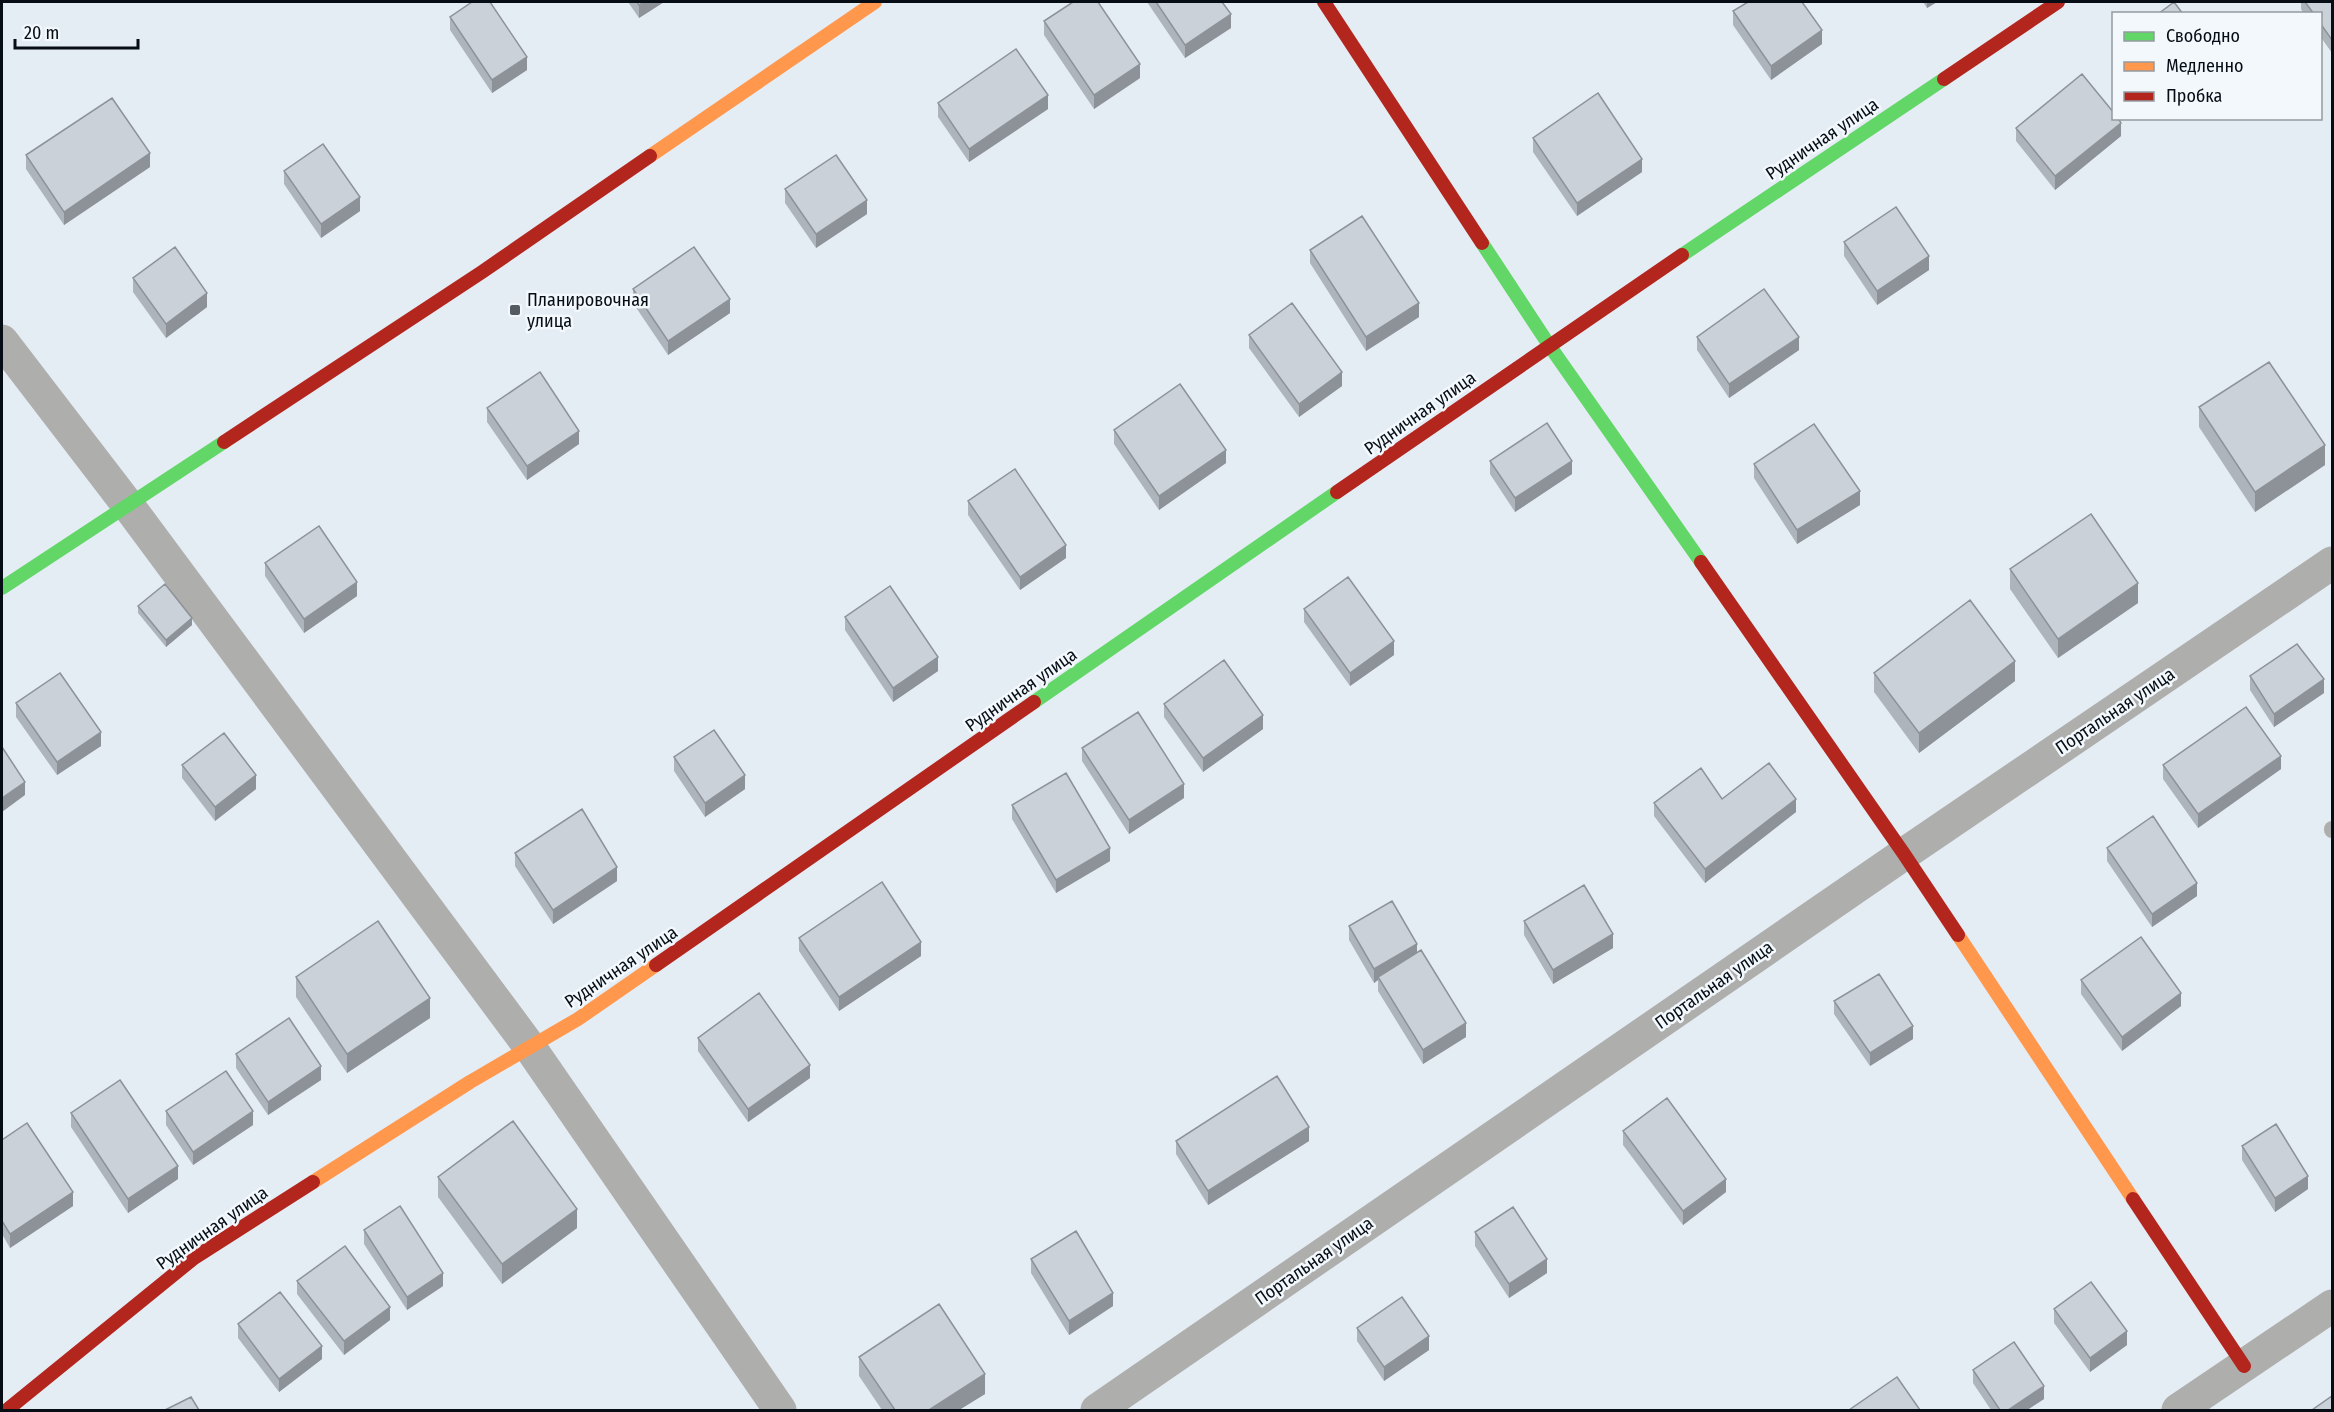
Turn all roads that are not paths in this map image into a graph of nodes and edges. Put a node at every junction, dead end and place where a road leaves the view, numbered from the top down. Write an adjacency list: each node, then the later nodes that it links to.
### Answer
1 (875, 2): 6 (street)
2 (1324, 2): 5 (street)
3 (2058, 2): 5 (street, Рудничная улица)
4 (2, 341): 6 (street)
5 (1549, 345): 9 (street); 10 (street, Рудничная улица)
6 (127, 504): 8 (street); 10 (street)
7 (2332, 562): 9 (street, Портальная улица)
8 (2, 588)
9 (1904, 854): 12 (street); 15 (street, Портальная улица)
10 (529, 1046): 13 (street, Рудничная улица); 14 (street)
11 (2332, 1306): 12 (street)
12 (2244, 1366): 16 (street)
13 (7, 1410)
14 (780, 1410)
15 (1097, 1410)
16 (2178, 1410)

